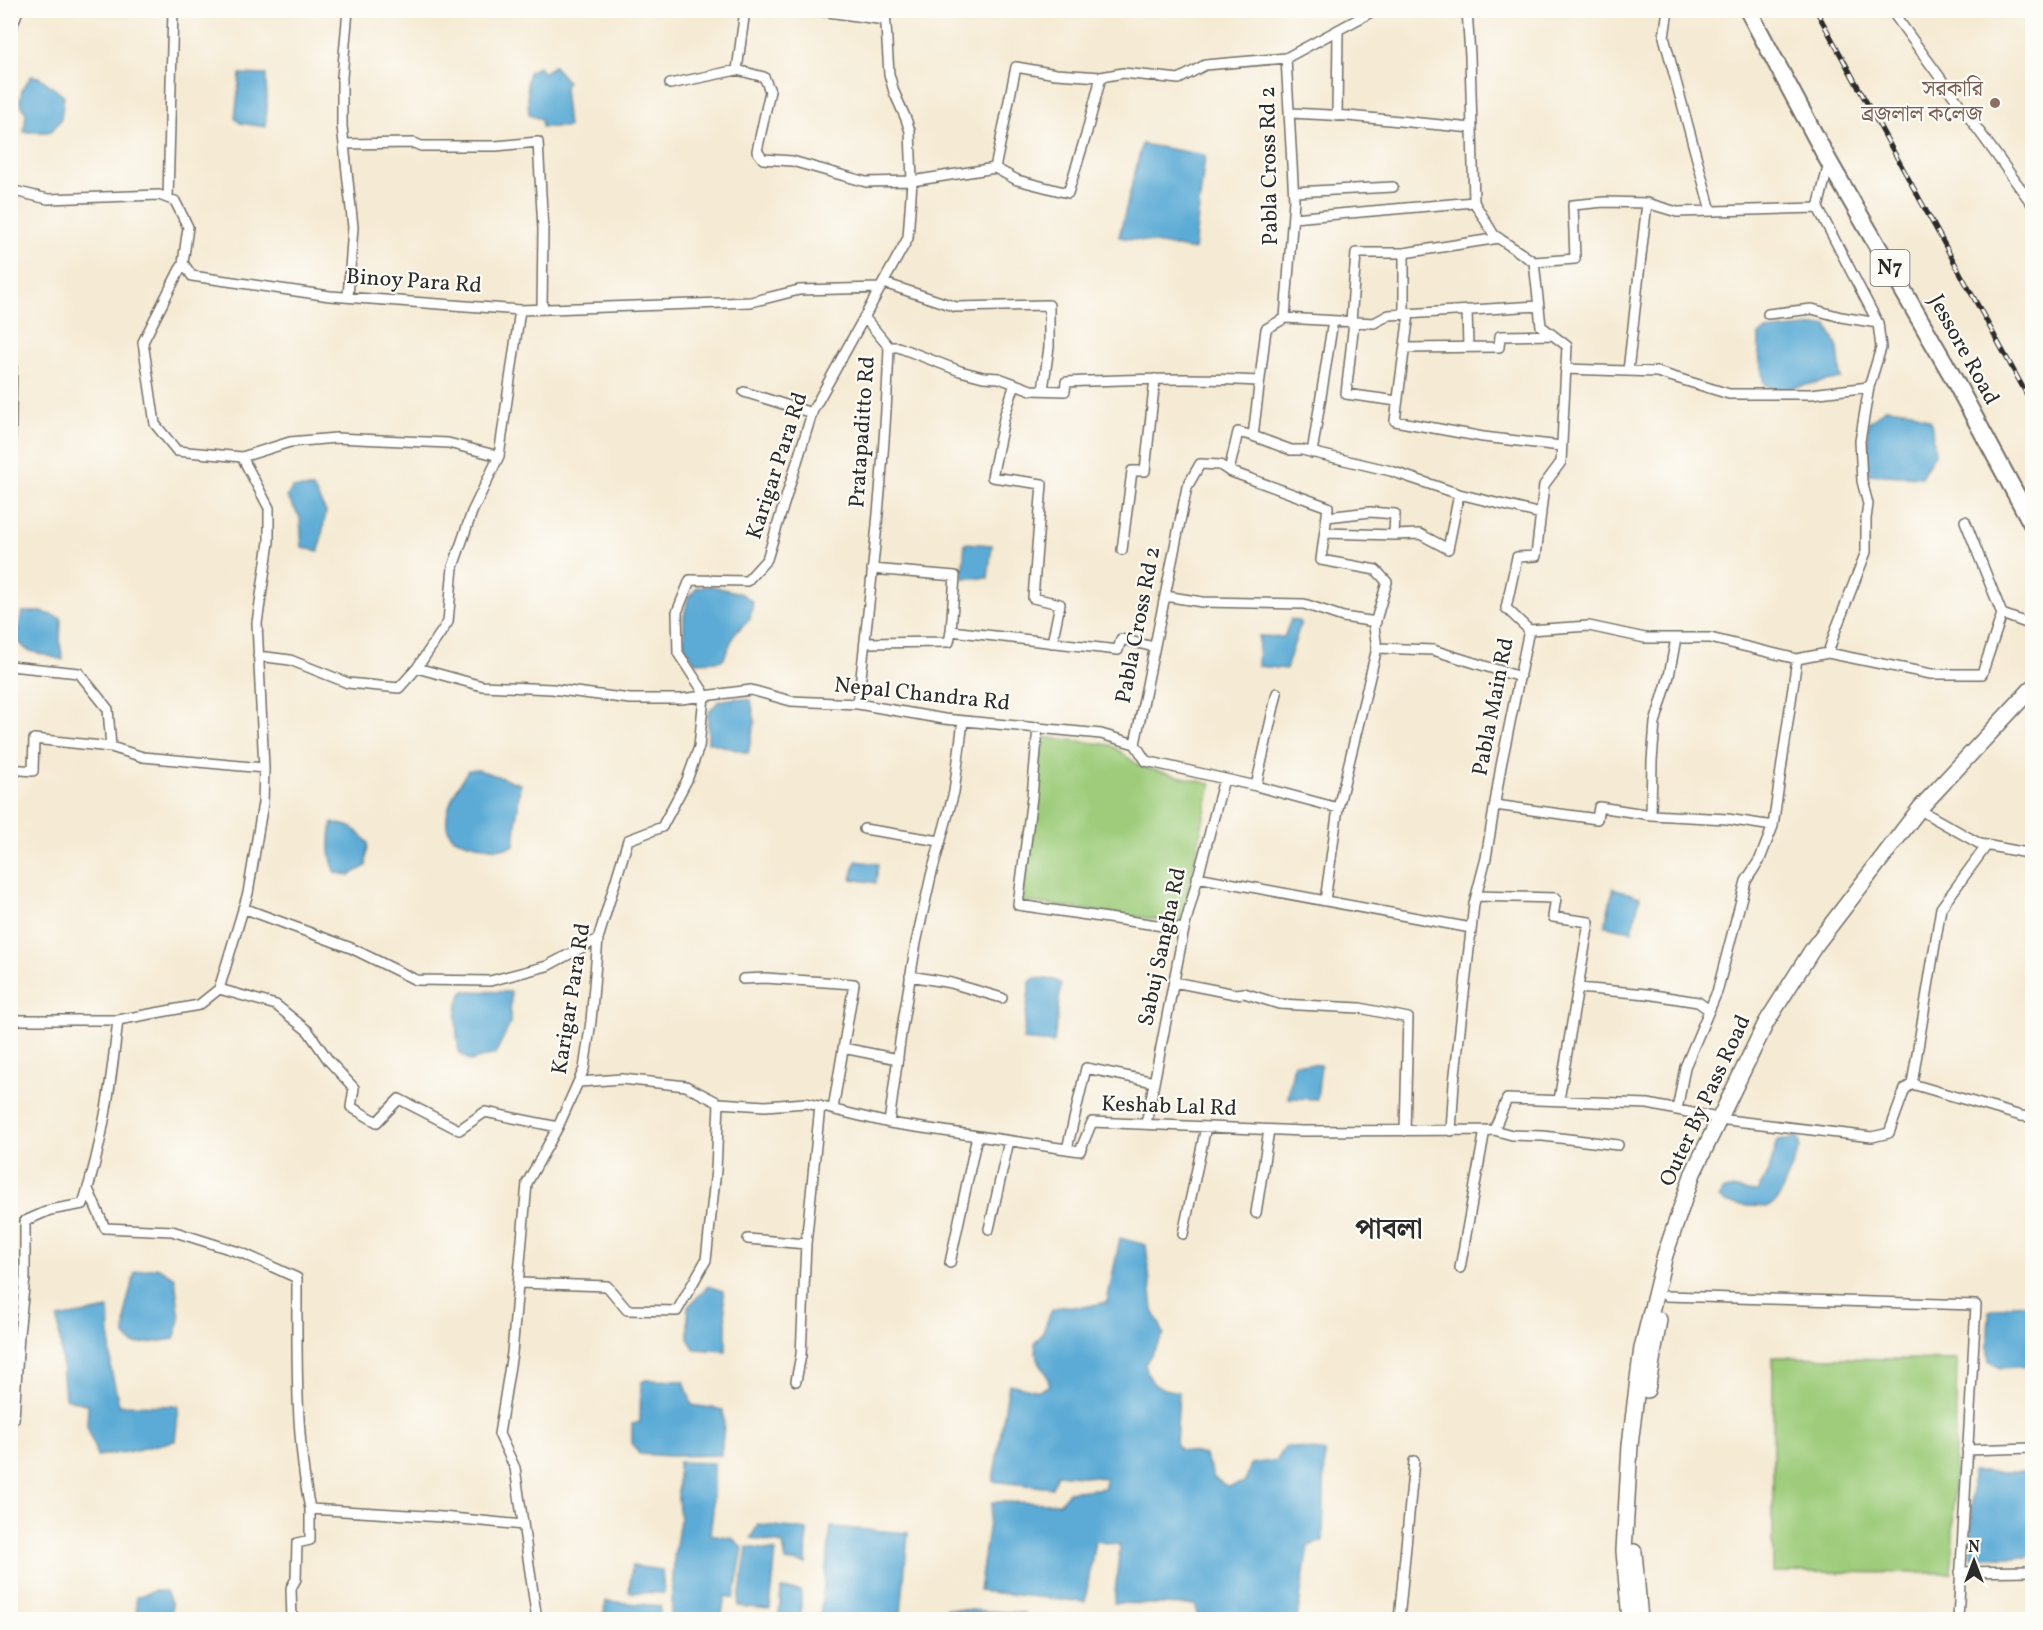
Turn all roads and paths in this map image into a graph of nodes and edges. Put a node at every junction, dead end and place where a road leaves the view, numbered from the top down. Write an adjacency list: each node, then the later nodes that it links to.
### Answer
1 (18, 10): 13 (street)
2 (173, 10): 28 (street)
3 (348, 10): 21 (street)
4 (745, 10): 15 (street)
5 (814, 10): 11 (street)
6 (1375, 10): 12 (street)
7 (1467, 10): 20 (street)
8 (1668, 10): 33 (street)
9 (1748, 10): 22 (highway, Jessore Road / N7)
10 (1891, 10): 31 (street)
11 (885, 15): 24 (street)
12 (1338, 30): 14 (street); 19 (street)
13 (10, 33)
14 (1286, 58): 16 (street); 18 (street, Pabla Cross Rd 2)
15 (737, 70): 17 (street); 24 (street)
16 (1101, 77): 23 (street); 23 (street)
17 (670, 84)
18 (1291, 114): 19 (street); 27 (street, Pabla Cross Rd 2)
19 (1337, 116): 20 (street)
20 (1472, 128): 29 (street)
21 (344, 144): 40 (street); 42 (street)
22 (1829, 162): 32 (street); 78 (highway, Jessore Road / N7)
23 (995, 168): 24 (street)
24 (912, 181): 39 (street)
25 (1393, 187): 27 (street)
26 (10, 190): 28 (street)
27 (1294, 192): 34 (street, Pabla Cross Rd 2)
28 (168, 198): 37 (street)
29 (1474, 202): 34 (street); 35 (street)
30 (1647, 203): 33 (street); 38 (street); 58 (street)
31 (2032, 204)
32 (1818, 208): 33 (street); 51 (street)
33 (1711, 210)
34 (1293, 218): 48 (street, Pabla Cross Rd 2)
35 (1499, 238): 36 (street); 38 (street)
36 (1404, 254): 45 (street); 50 (street)
37 (183, 262): 40 (street, Binoy Para Rd); 71 (street)
38 (1534, 262): 41 (street, Pabla Main Rd)
39 (883, 286): 42 (street, Binoy Para Rd); 47 (street); 63 (street, Binoy Para Rd)
40 (348, 297): 43 (street, Binoy Para Rd)
41 (1539, 306): 44 (street); 52 (street, Pabla Main Rd)
42 (542, 309): 43 (street, Binoy Para Rd)
43 (520, 310): 70 (street)
44 (1467, 310): 45 (street); 54 (street)
45 (1407, 314): 50 (street); 55 (street)
46 (1768, 314): 51 (street)
47 (864, 317): 53 (street, Pratapaditto Rd); 66 (street, Karigar Para Rd)
48 (1285, 318): 49 (street); 60 (street)
49 (1333, 321): 50 (street); 69 (street)
50 (1353, 322): 65 (street)
51 (1878, 323): 62 (street)
52 (1553, 335): 54 (street); 57 (street, Pabla Main Rd)
53 (889, 347): 61 (street); 82 (street, Pratapaditto Rd)
54 (1468, 347): 55 (street)
55 (1404, 348): 65 (street)
56 (10, 357): 72 (street)
57 (1565, 369): 58 (street); 68 (street, Pabla Main Rd)
58 (1628, 371): 62 (street)
59 (1155, 379): 60 (street); 63 (street); 81 (street)
60 (1259, 381): 67 (street)
61 (1015, 384): 63 (street); 91 (street)
62 (1869, 387): 94 (street)
63 (1043, 390)
64 (744, 392): 66 (street)
65 (1397, 401): 68 (street)
66 (812, 413): 102 (street, Karigar Para Rd)
67 (1253, 435): 69 (street); 73 (street)
68 (1561, 446): 75 (street, Pabla Main Rd)
69 (1312, 453): 74 (street)
70 (499, 456): 71 (street); 98 (street)
71 (242, 457): 95 (street)
72 (10, 468)
73 (1229, 471): 76 (street); 83 (street, Pabla Cross Rd 2)
74 (1459, 494): 75 (street); 80 (street)
75 (1541, 514): 87 (street, Pabla Main Rd)
76 (1327, 517): 79 (street); 80 (street)
77 (1965, 521): 84 (street)
78 (2032, 524)
79 (1324, 533): 80 (street); 85 (street)
80 (1394, 535)
81 (1122, 550)
82 (872, 569): 88 (street); 90 (street, Pratapaditto Rd)
83 (1165, 596): 85 (street); 92 (street, Pabla Cross Rd 2)
84 (2002, 614): 86 (street); 94 (street)
85 (1376, 622): 93 (street)
86 (2032, 625)
87 (1529, 630): 89 (street); 99 (street, Pabla Main Rd)
88 (951, 631): 90 (street); 91 (street)
89 (1676, 638): 96 (street); 116 (street)
90 (865, 643): 104 (street, Pratapaditto Rd)
91 (1052, 643): 92 (street)
92 (1154, 647): 107 (street, Pabla Cross Rd 2)
93 (1377, 648): 99 (street); 114 (street)
94 (1828, 653): 96 (street)
95 (258, 656): 98 (street); 109 (street)
96 (1797, 659): 117 (street)
97 (10, 666): 108 (street)
98 (417, 668): 102 (street, Nepal Chandra Rd)
99 (1520, 677): 113 (street, Pabla Main Rd)
100 (2032, 688): 149 (main road, Outer By Pass Road)
101 (1277, 693): 112 (street)
102 (704, 696): 104 (street, Nepal Chandra Rd); 128 (street, Karigar Para Rd)
103 (2032, 699): 115 (main road, Outer By Pass Road)
104 (858, 704): 105 (street, Nepal Chandra Rd)
105 (963, 721): 106 (street, Nepal Chandra Rd); 119 (street)
106 (1038, 727): 107 (street, Nepal Chandra Rd); 127 (street)
107 (1135, 744): 111 (street)
108 (111, 747): 109 (street); 110 (street)
109 (264, 768): 125 (street)
110 (10, 769)
111 (1224, 779): 112 (street); 122 (street, Sabuj Sangha Rd)
112 (1256, 786): 114 (street)
113 (1495, 805): 116 (street); 123 (street, Pabla Main Rd)
114 (1338, 808): 124 (street)
115 (1927, 814): 120 (street); 149 (main road, Outer By Pass Road)
116 (1651, 815): 117 (street)
117 (1773, 826): 135 (street)
118 (864, 829): 119 (street)
119 (940, 840): 129 (street)
120 (1987, 845): 121 (street); 142 (street)
121 (2032, 854)
122 (1197, 877): 124 (street); 127 (street, Sabuj Sangha Rd)
123 (1476, 896): 126 (street, Pabla Main Rd); 132 (street)
124 (1325, 901): 126 (street)
125 (243, 908): 128 (street); 133 (street)
126 (1472, 928): 157 (street, Pabla Main Rd)
127 (1184, 929): 131 (street, Sabuj Sangha Rd)
128 (598, 939): 140 (street, Karigar Para Rd)
129 (910, 976): 134 (street); 139 (street)
130 (743, 979): 138 (street)
131 (1174, 982): 141 (street, Sabuj Sangha Rd); 156 (street)
132 (1578, 988): 135 (street); 143 (street)
133 (219, 989): 137 (street); 152 (street)
134 (1002, 998)
135 (1709, 1010): 147 (street)
136 (10, 1020): 137 (street)
137 (118, 1020): 162 (street)
138 (843, 1048): 139 (street); 146 (street)
139 (898, 1059): 150 (street)
140 (579, 1082): 144 (street); 152 (street, Karigar Para Rd)
141 (1154, 1082): 151 (street, Sabuj Sangha Rd); 161 (street)
142 (1912, 1084): 148 (street); 149 (street)
143 (1559, 1100): 147 (street); 155 (street)
144 (719, 1103): 145 (street); 170 (street)
145 (820, 1106): 146 (street); 167 (street)
146 (833, 1109): 150 (street)
147 (1677, 1110): 149 (street)
148 (2032, 1117)
149 (1723, 1119): 171 (main road, Outer By Pass Road); 184 (main road, Outer By Pass Road)
150 (889, 1123): 158 (street)
151 (1146, 1124): 153 (street, Keshab Lal Rd); 161 (street, Keshab Lal Rd)
152 (558, 1127): 170 (street, Karigar Para Rd)
153 (1206, 1127): 154 (street, Keshab Lal Rd); 165 (street)
154 (1269, 1130): 156 (street, Keshab Lal Rd); 163 (street)
155 (1490, 1130): 157 (street, Keshab Lal Rd); 160 (street, Keshab Lal Rd); 169 (street)
156 (1405, 1131): 157 (street, Keshab Lal Rd)
157 (1451, 1131)
158 (977, 1136): 159 (street); 168 (street)
159 (1009, 1140): 161 (street); 164 (street)
160 (1618, 1145)
161 (1067, 1149)
162 (88, 1189): 173 (street); 177 (street)
163 (1256, 1213)
164 (989, 1229)
165 (1183, 1234)
166 (748, 1239): 167 (street)
167 (806, 1244): 172 (street)
168 (950, 1263)
169 (1460, 1268)
170 (518, 1283): 178 (street, Karigar Para Rd)
171 (1666, 1296): 175 (street); 185 (main road, Outer By Pass Road)
172 (796, 1382)
173 (14, 1419)
174 (2032, 1448): 175 (street)
175 (1967, 1450): 180 (street)
176 (1414, 1461): 183 (street)
177 (310, 1509): 178 (street); 181 (street)
178 (523, 1525): 182 (street, Karigar Para Rd)
179 (2032, 1571): 180 (street)
180 (1960, 1572): 186 (street)
181 (292, 1620)
182 (537, 1620)
183 (1399, 1620)
184 (1630, 1620)
185 (1640, 1620)
186 (1956, 1620)

